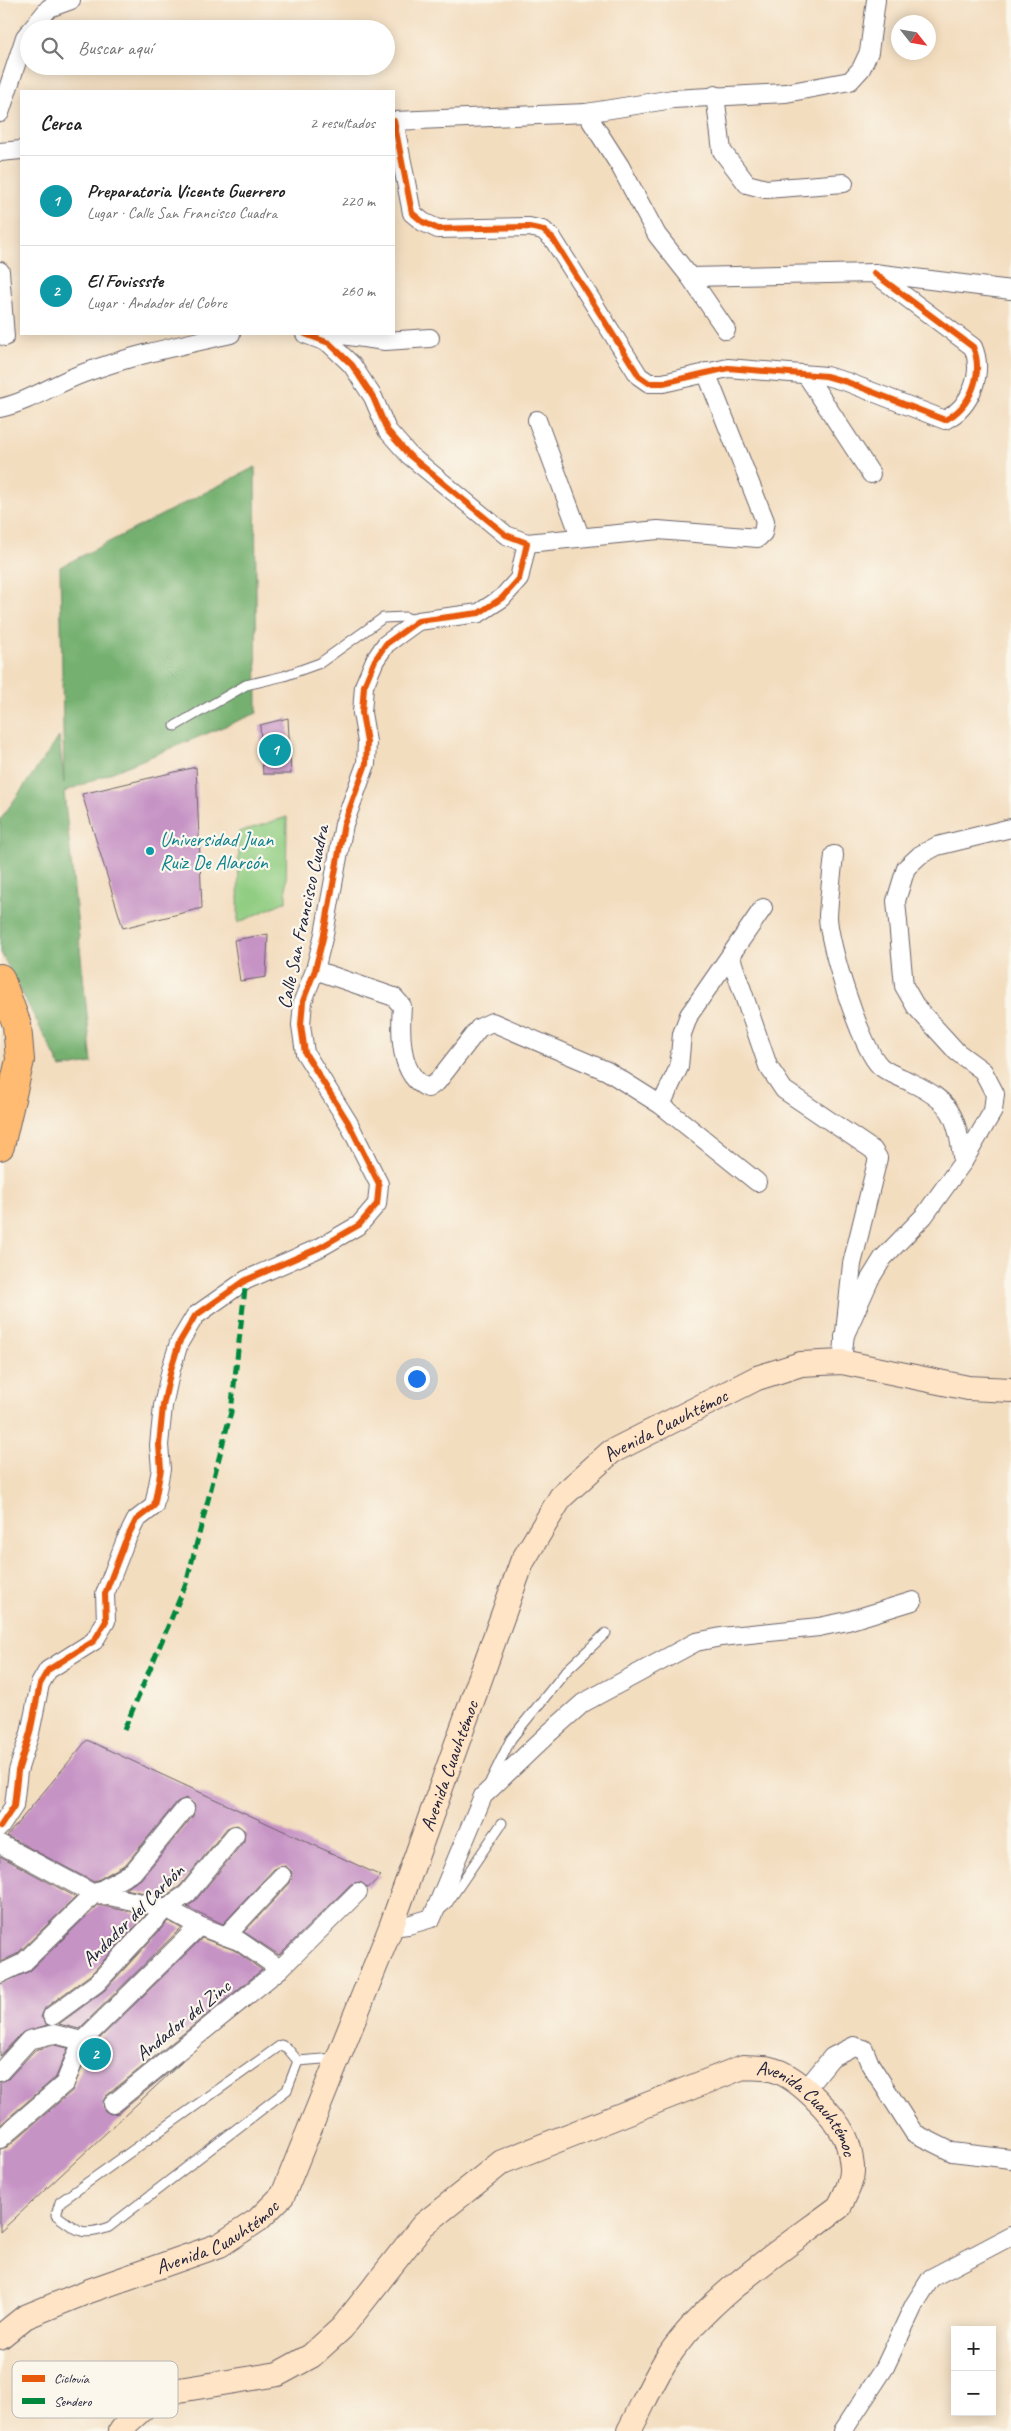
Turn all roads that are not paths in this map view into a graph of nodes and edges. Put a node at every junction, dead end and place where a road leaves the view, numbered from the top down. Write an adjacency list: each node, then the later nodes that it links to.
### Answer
1 (70, 0): 3 (street)
2 (876, 0): 5 (street)
3 (39, 20)
4 (20, 52): 6 (street)
5 (715, 95): 7 (street); 12 (street)
6 (0, 113)
7 (586, 113): 8 (street); 15 (street)
8 (395, 121)
9 (395, 126): 23 (street)
10 (20, 150): 11 (street)
11 (0, 152)
12 (844, 183)
13 (0, 271): 21 (street)
14 (874, 273): 15 (street); 16 (street); 24 (street)
15 (690, 277): 17 (street)
16 (1011, 290)
17 (726, 330)
18 (228, 335): 25 (street)
19 (308, 335): 29 (street)
20 (342, 335): 22 (street)
21 (5, 337)
22 (430, 338)
23 (706, 372): 24 (street); 28 (street)
24 (807, 376): 27 (street)
25 (0, 408)
26 (537, 420): 28 (street)
27 (871, 474)
28 (580, 536): 29 (street)
29 (527, 543): 30 (street, Calle San Francisco Cuadra)
30 (418, 621): 31 (lane); 36 (street, Calle San Francisco Cuadra)
31 (175, 726)
32 (1011, 828): 40 (street)
33 (834, 855): 40 (street)
34 (763, 908): 35 (street)
35 (730, 958): 38 (street); 42 (street)
36 (315, 970): 38 (street); 50 (street, Calle San Francisco Cuadra)
37 (0, 978): 39 (main road)
38 (661, 1105): 41 (street)
39 (0, 1146)
40 (964, 1162): 42 (street)
41 (757, 1182)
42 (844, 1336): 43 (street)
43 (842, 1362): 44 (main road, Avenida Cuauhtémoc); 59 (main road, Avenida Cuauhtémoc)
44 (1011, 1390)
45 (913, 1601): 47 (street)
46 (606, 1633): 47 (lane)
47 (483, 1796): 57 (street)
48 (185, 1809): 55 (street)
49 (502, 1823): 57 (lane)
50 (0, 1828)
51 (235, 1835): 56 (street, Andador del Carbón)
52 (0, 1844): 55 (street)
53 (282, 1876): 60 (street)
54 (358, 1892): 61 (street, Andador del Zinc)
55 (94, 1894): 56 (street); 62 (street)
56 (166, 1908): 58 (street); 63 (street, Andador del Carbón)
57 (432, 1918): 59 (street)
58 (199, 1926): 60 (street); 64 (street)
59 (390, 1927): 65 (main road, Avenida Cuauhtémoc)
60 (226, 1936): 61 (street)
61 (280, 1969): 69 (street, Andador del Zinc)
62 (0, 1974)
63 (52, 2016)
64 (82, 2041): 67 (street); 70 (street)
65 (338, 2058): 66 (lane); 73 (main road, Avenida Cuauhtémoc)
66 (298, 2061): 66 (lane)
67 (0, 2072)
68 (805, 2090): 71 (street); 74 (main road, Avenida Cuauhtémoc); 77 (main road, Avenida Cuauhtémoc)
69 (113, 2104)
70 (0, 2139)
71 (1011, 2159)
72 (1011, 2236): 78 (street)
73 (0, 2337)
74 (178, 2390)
75 (133, 2418): 76 (main road, Avenida Cuauhtémoc)
76 (121, 2431)
77 (629, 2431)
78 (843, 2431)

